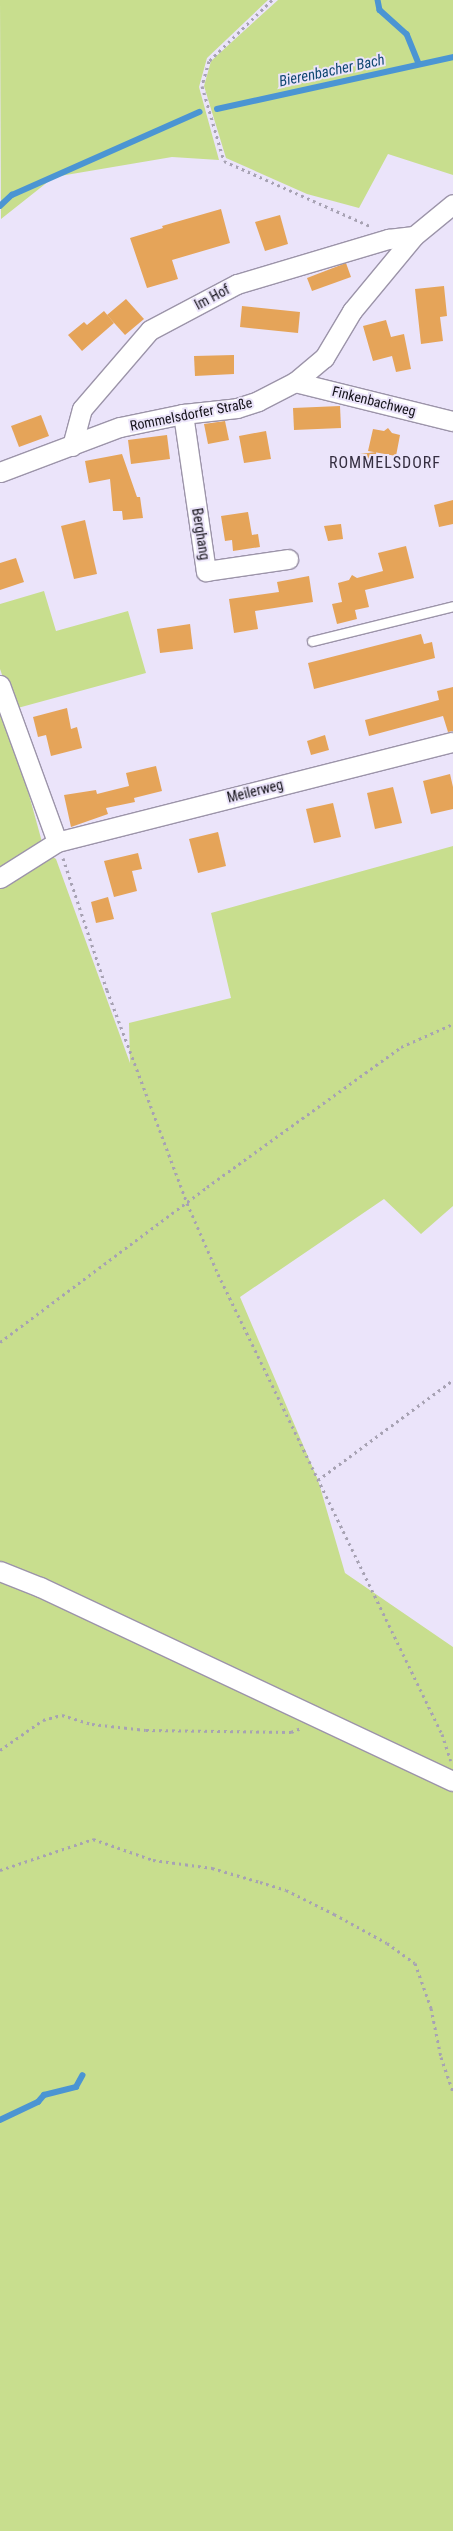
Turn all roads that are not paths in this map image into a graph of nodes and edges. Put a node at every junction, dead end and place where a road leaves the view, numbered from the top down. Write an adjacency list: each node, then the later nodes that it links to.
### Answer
1 (453, 204): 2 (street, Rommelsdorfer Straße)
2 (414, 236): 3 (street, Rommelsdorfer Straße); 6 (street, Im Hof)
3 (295, 382): 4 (street, Rommelsdorfer Straße); 5 (street, Finkenbachweg)
4 (183, 414): 6 (street, Rommelsdorfer Straße); 8 (street, Berghang)
5 (453, 420)
6 (72, 446): 7 (street, Rommelsdorfer Straße)
7 (0, 472)
8 (288, 559)
9 (453, 606): 10 (lane)
10 (312, 641)
11 (0, 685): 13 (street)
12 (453, 742): 13 (street, Meilerweg)
13 (57, 842): 14 (street, Meilerweg)
14 (0, 878)
15 (0, 1571): 16 (street)
16 (453, 1780)

